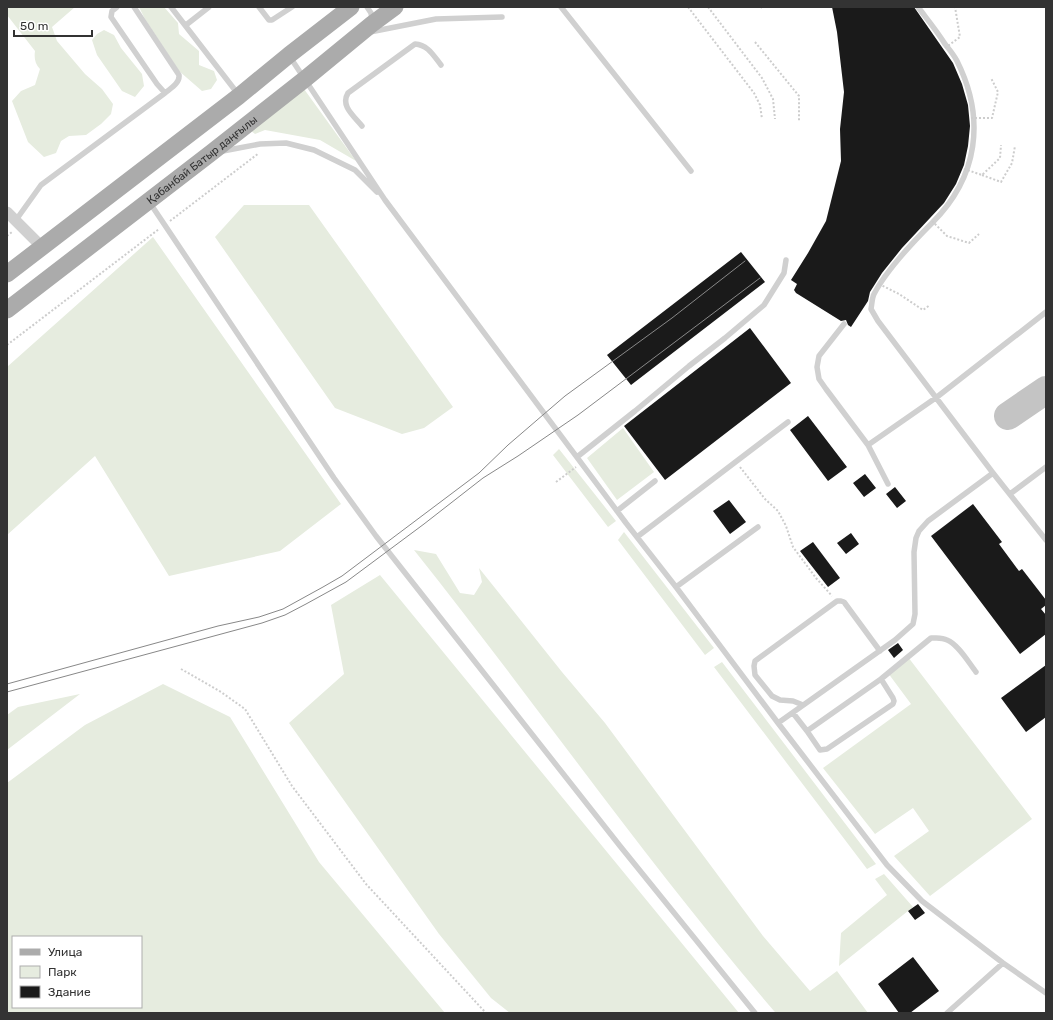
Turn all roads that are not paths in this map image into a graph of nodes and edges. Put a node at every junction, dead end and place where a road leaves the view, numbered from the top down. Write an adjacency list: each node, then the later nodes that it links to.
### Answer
1 (117, 7): 18 (lane)
2 (134, 7): 18 (lane)
3 (171, 7): 13 (lane)
4 (209, 7): 13 (lane)
5 (259, 7): 6 (lane)
6 (292, 7)
7 (350, 7): 15 (main road)
8 (367, 7): 14 (lane)
9 (395, 7): 14 (main road, Қабанбай Батыр даңғылы)
10 (561, 7): 22 (lane)
11 (918, 7): 33 (lane)
12 (502, 17): 14 (lane)
13 (186, 25): 19 (lane)
14 (366, 29): 17 (main road, Қабанбай Батыр даңғылы)
15 (289, 55): 17 (lane); 19 (main road)
16 (441, 65): 20 (lane)
17 (305, 79): 21 (main road, Қабанбай Батыр даңғылы); 24 (lane)
18 (165, 93): 26 (lane)
19 (239, 96): 27 (main road)
20 (362, 126)
21 (211, 153): 23 (main road, Қабанбай Батыр даңғылы); 24 (lane)
22 (691, 171)
23 (148, 200): 30 (main road, Қабанбай Батыр даңғылы); 56 (lane)
24 (386, 200): 36 (lane)
25 (7, 212): 26 (street)
26 (16, 220): 27 (street)
27 (42, 247): 29 (main road)
28 (786, 260): 36 (lane)
29 (7, 274)
30 (7, 310)
31 (1046, 312): 33 (lane)
32 (844, 324): 35 (lane)
33 (937, 397): 35 (lane); 38 (lane)
34 (788, 422): 44 (lane)
35 (868, 445): 40 (lane)
36 (577, 457): 42 (lane)
37 (1046, 467): 41 (lane)
38 (994, 473): 41 (lane); 47 (lane)
39 (654, 481): 42 (lane)
40 (888, 484)
41 (1010, 494): 45 (lane)
42 (617, 511): 44 (lane)
43 (758, 527): 46 (lane)
44 (637, 537): 46 (lane)
45 (1046, 540)
46 (676, 587): 52 (lane)
47 (880, 651): 50 (lane); 50 (lane)
48 (976, 672): 49 (lane)
49 (881, 679): 53 (lane); 53 (lane)
50 (803, 705): 51 (lane)
51 (793, 713): 52 (lane); 53 (lane)
52 (778, 723): 54 (lane)
53 (807, 730)
54 (1003, 963): 55 (lane); 57 (lane)
55 (1046, 993)
56 (755, 1013)
57 (947, 1013)

